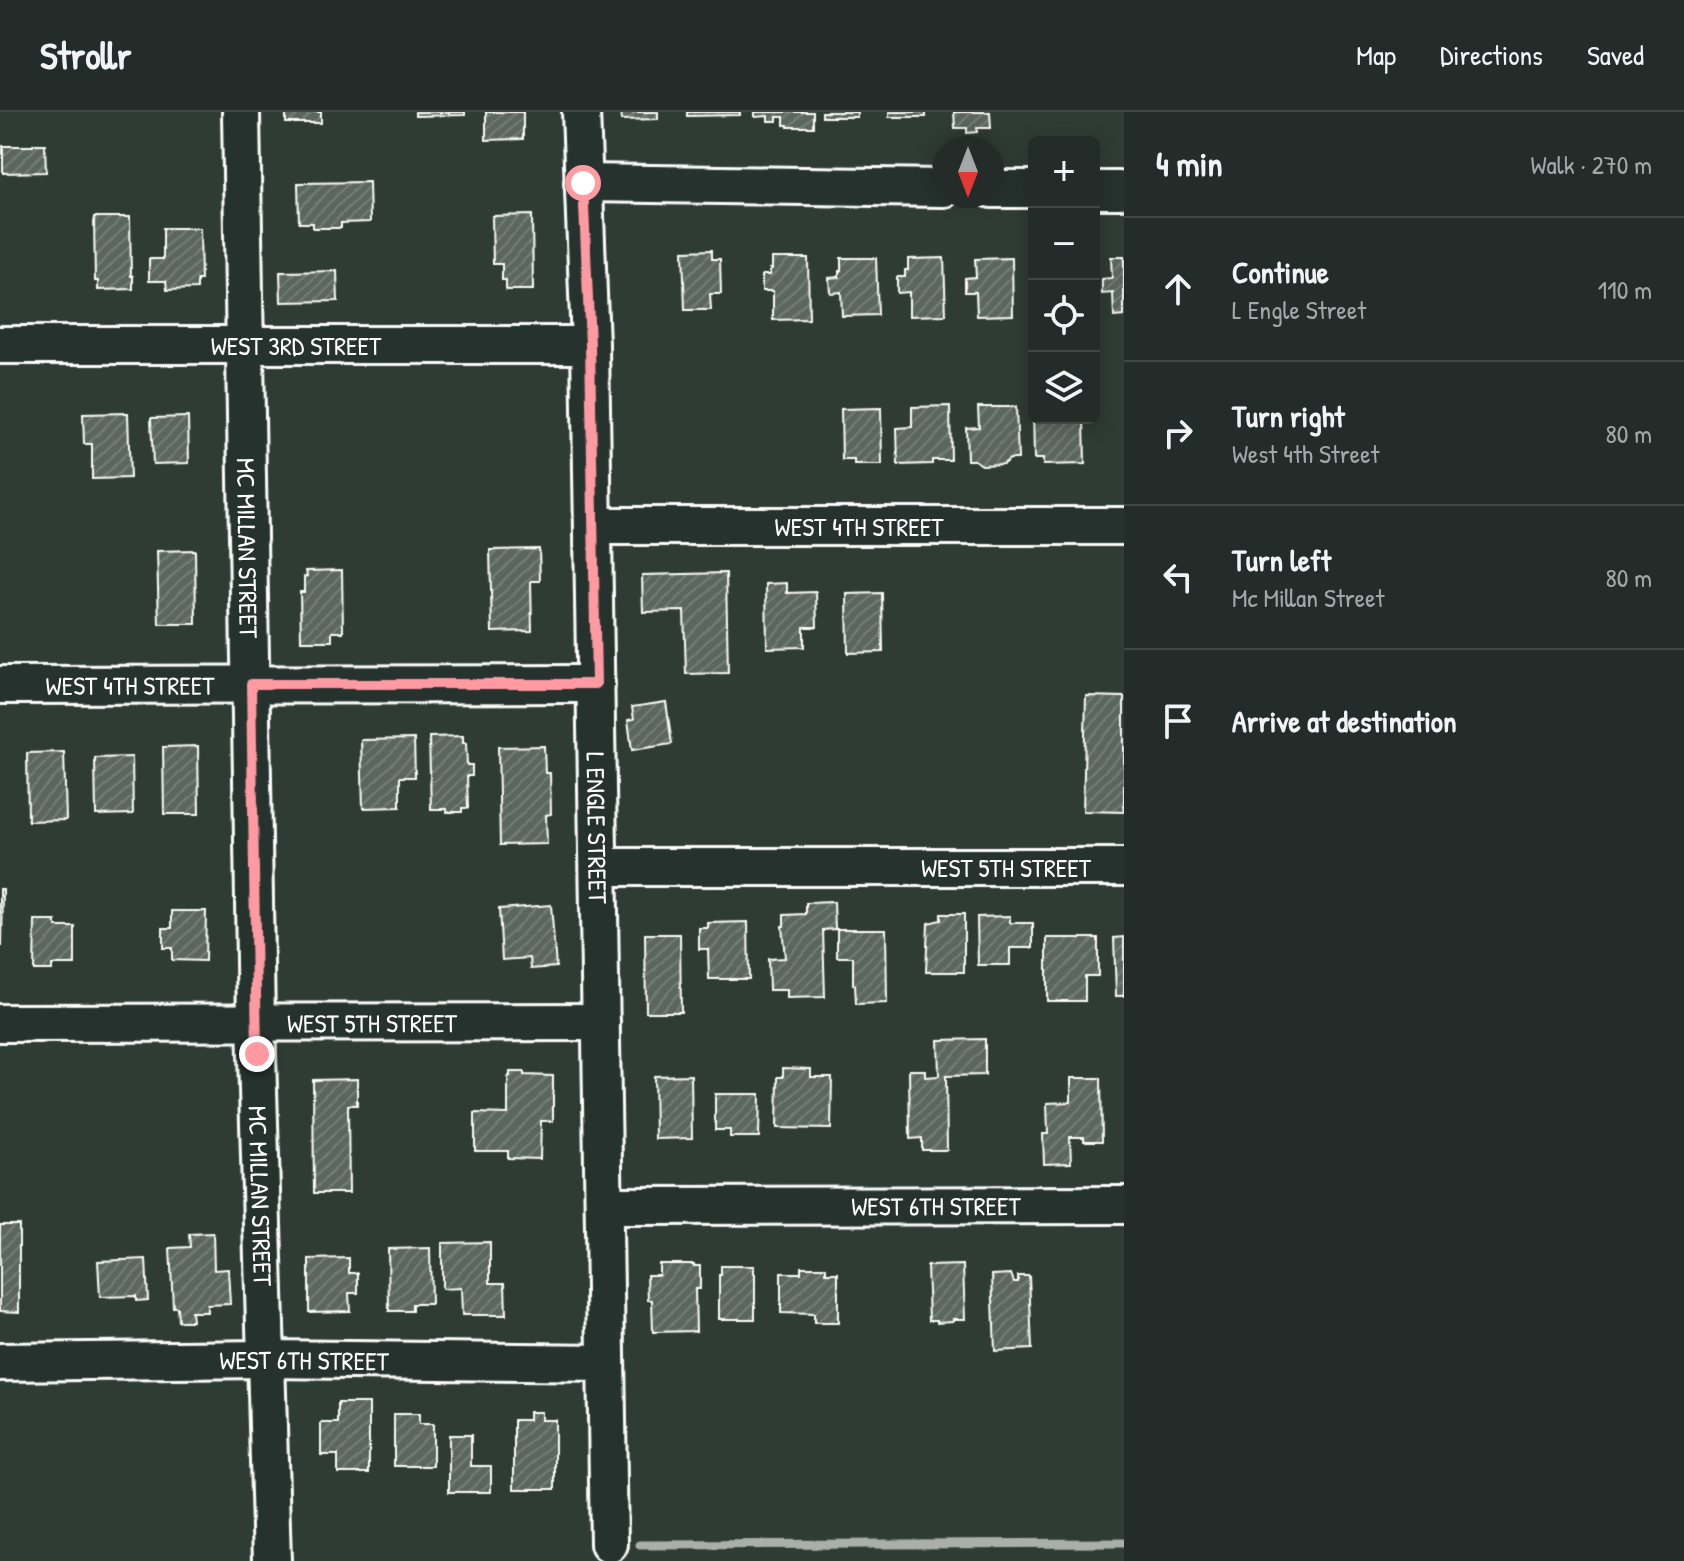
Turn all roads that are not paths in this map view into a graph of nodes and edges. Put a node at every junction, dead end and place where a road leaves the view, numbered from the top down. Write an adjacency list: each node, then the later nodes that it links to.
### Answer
1 (241, 112): 8 (street, MC MILLAN STREET)
2 (581, 112): 3 (street, L ENGLE STREET)
3 (583, 183): 4 (street); 9 (street, L ENGLE STREET)
4 (932, 188)
5 (1004, 189): 6 (street)
6 (1028, 189)
7 (0, 345): 8 (street, WEST 3RD STREET)
8 (244, 345): 9 (street, WEST 3RD STREET); 12 (street, MC MILLAN STREET)
9 (590, 345): 10 (street, L ENGLE STREET)
10 (593, 526): 11 (street, WEST 4TH STREET); 13 (street, L ENGLE STREET)
11 (1124, 526)
12 (251, 684): 13 (street, WEST 4TH STREET); 14 (street, WEST 4TH STREET); 17 (street, MC MILLAN STREET)
13 (596, 684): 15 (street, L ENGLE STREET)
14 (0, 685)
15 (600, 867): 16 (street, WEST 5TH STREET); 18 (street, L ENGLE STREET)
16 (1124, 867)
17 (256, 1022): 18 (street, WEST 5TH STREET); 19 (street, WEST 5TH STREET); 22 (street, MC MILLAN STREET)
18 (601, 1022): 21 (street, L ENGLE STREET)
19 (0, 1023)
20 (1124, 1205): 21 (street, WEST 6TH STREET)
21 (604, 1206): 24 (street, L ENGLE STREET)
22 (267, 1359): 23 (street, WEST 6TH STREET); 24 (street, WEST 6TH STREET); 26 (street, MC MILLAN STREET)
23 (0, 1362)
24 (606, 1363): 25 (street, L ENGLE STREET)
25 (609, 1544)
26 (272, 1561)

